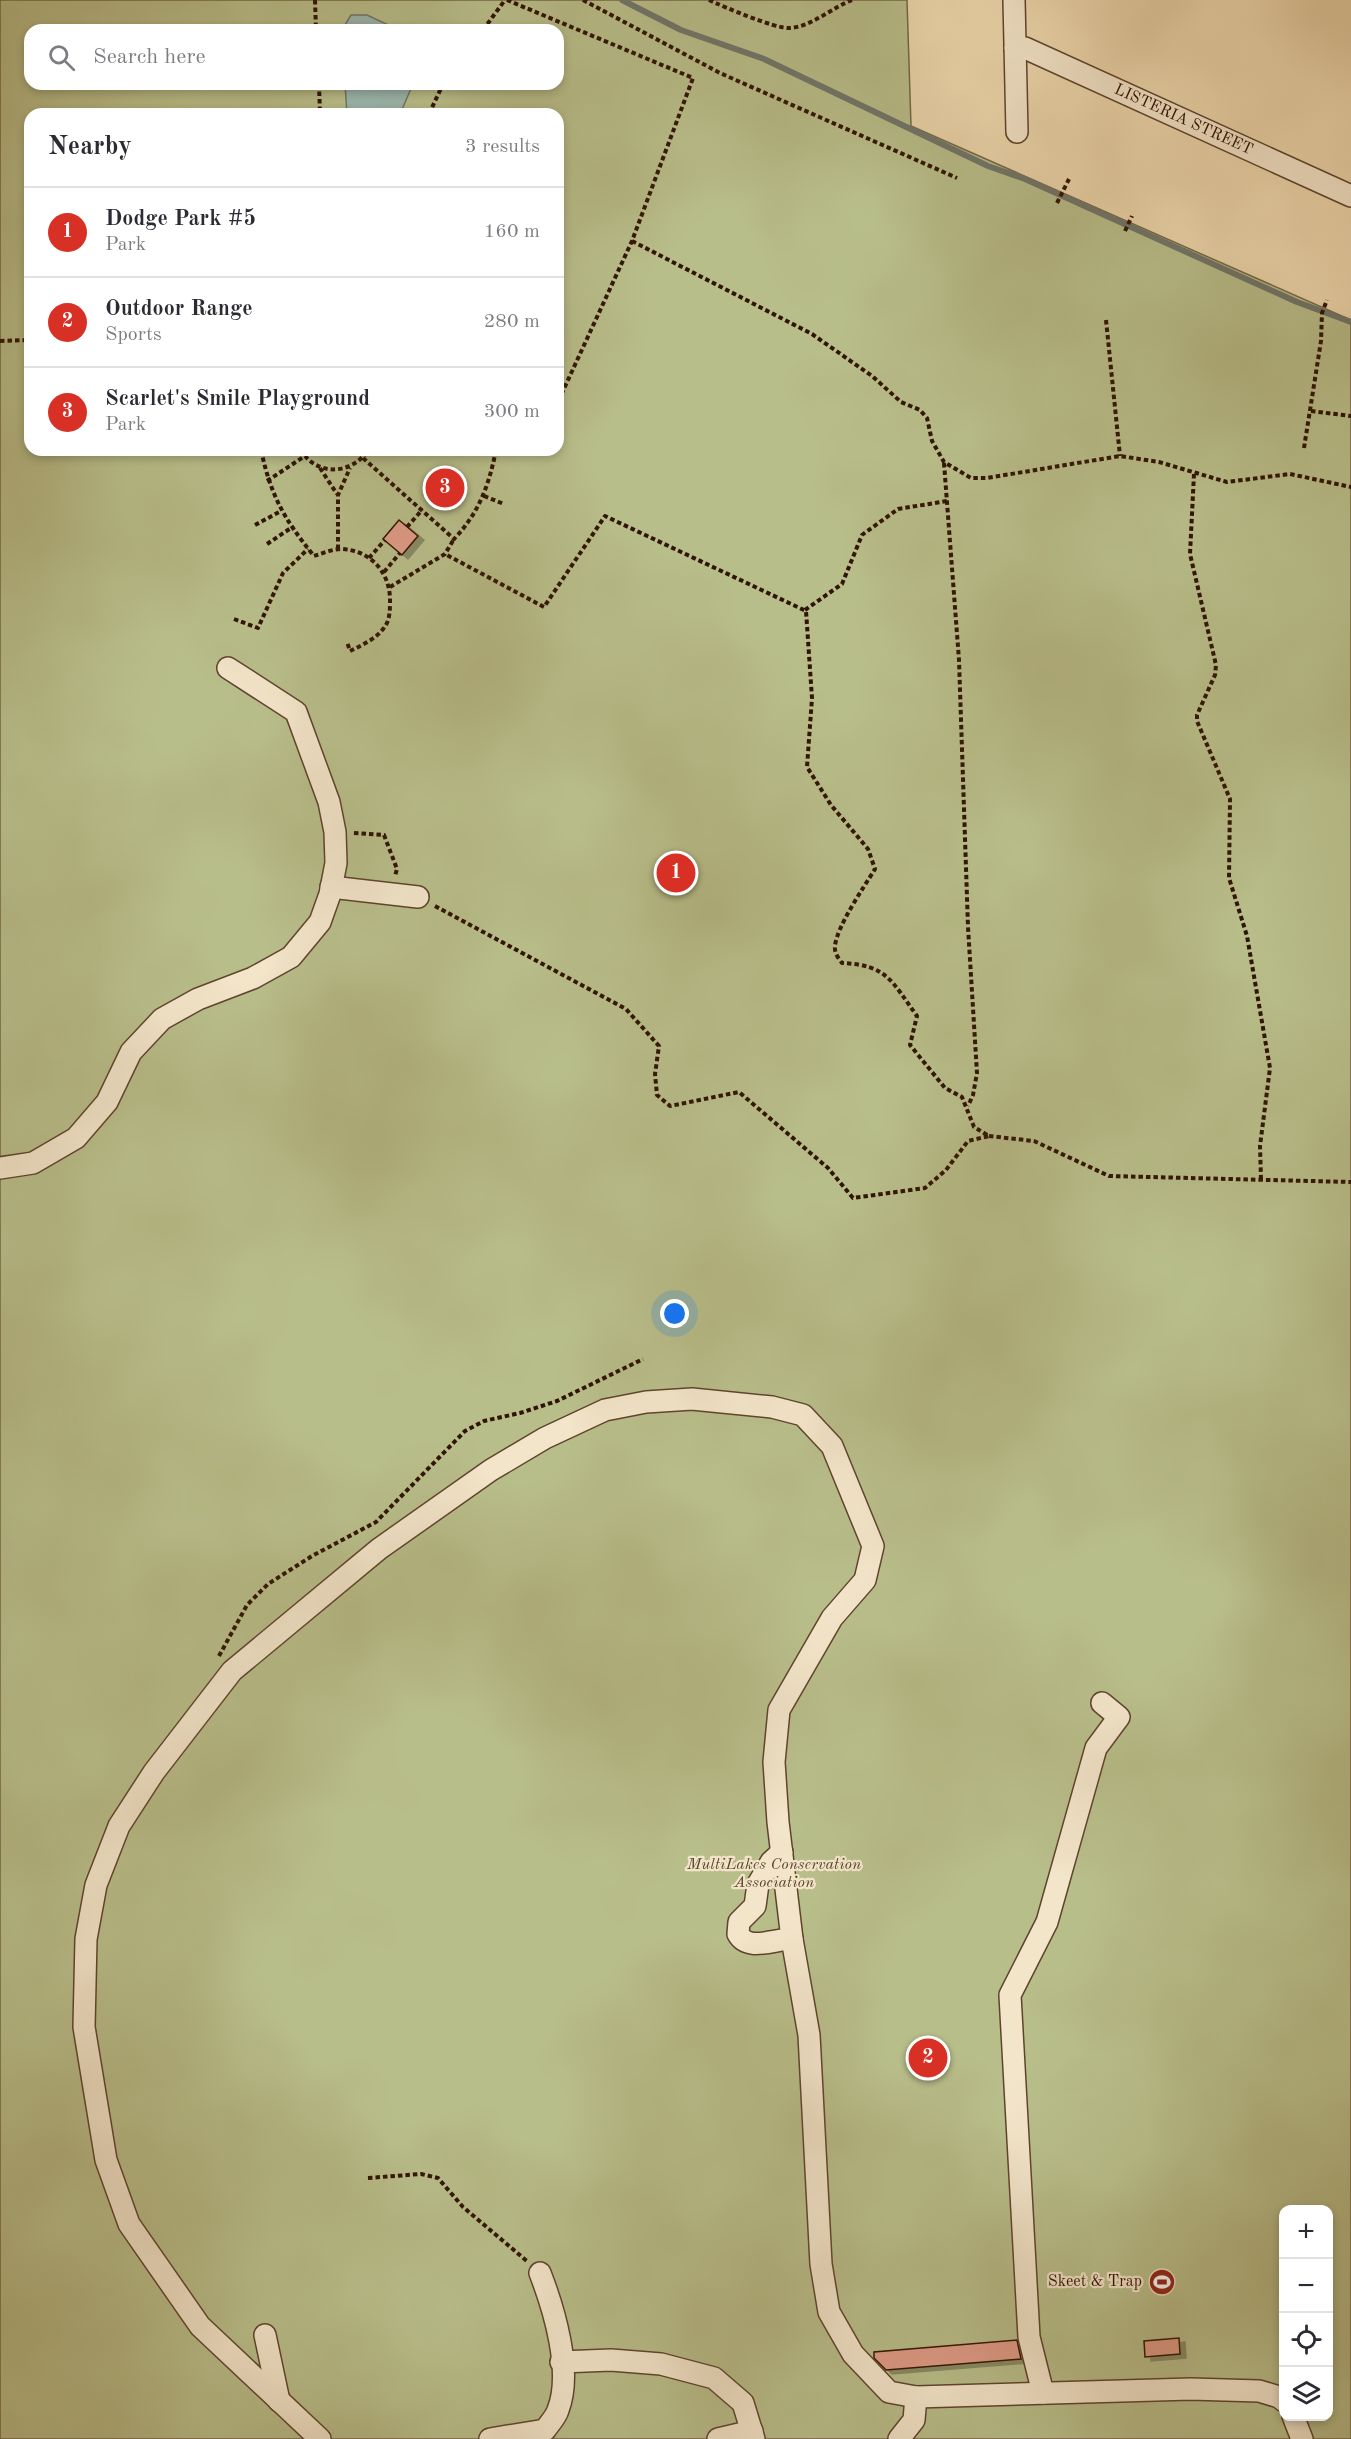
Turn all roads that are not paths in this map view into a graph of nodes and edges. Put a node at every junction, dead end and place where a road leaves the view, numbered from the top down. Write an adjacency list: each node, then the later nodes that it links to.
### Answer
1 (1014, 0): 2 (street)
2 (1015, 48): 3 (street); 4 (street, LISTERIA STREET)
3 (1017, 132)
4 (1351, 196)
5 (228, 668): 6 (street)
6 (332, 887): 7 (street); 8 (street)
7 (418, 897)
8 (0, 1168)
9 (1102, 1703): 15 (street)
10 (782, 1852): 11 (street); 11 (street); 18 (street)
11 (792, 1939): 16 (street)
12 (540, 2273): 14 (street)
13 (265, 2335): 18 (street)
14 (561, 2362): 20 (street); 22 (street)
15 (1043, 2393): 16 (street); 17 (street)
16 (916, 2397): 24 (street)
17 (1279, 2397)
18 (279, 2401): 21 (street)
19 (1295, 2421): 25 (street)
20 (753, 2435): 23 (street)
21 (320, 2439)
22 (490, 2439)
23 (718, 2439)
24 (899, 2439)
25 (1302, 2439)

